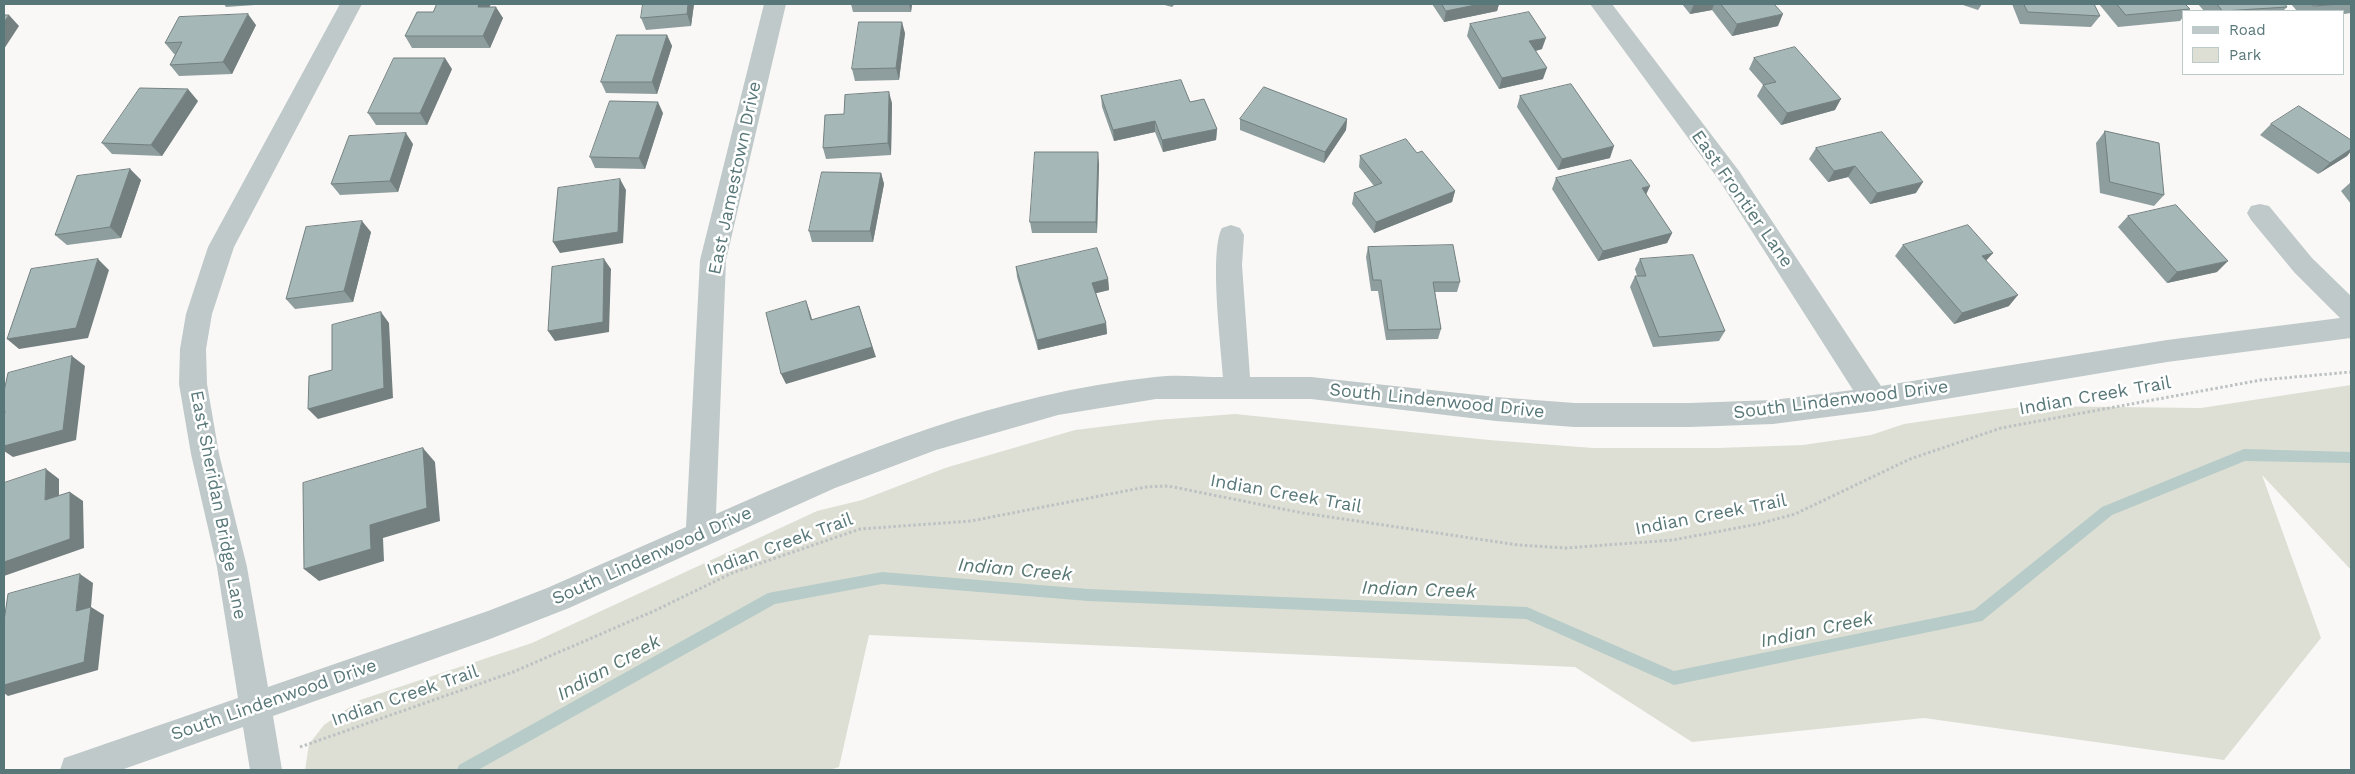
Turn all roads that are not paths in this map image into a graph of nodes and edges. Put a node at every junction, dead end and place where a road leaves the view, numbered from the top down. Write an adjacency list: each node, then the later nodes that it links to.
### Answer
1 (351, 4): 11 (street, East Sheridan Bridge Lane)
2 (776, 4): 10 (street, East Jamestown Drive)
3 (1602, 4): 9 (street, East Frontier Lane)
4 (2260, 212): 6 (street)
5 (1231, 235): 8 (street)
6 (2351, 312)
7 (2351, 327): 9 (street, South Lindenwood Drive)
8 (1237, 387): 9 (street, South Lindenwood Drive); 10 (street, South Lindenwood Drive)
9 (1874, 399)
10 (700, 534): 11 (street, South Lindenwood Drive)
11 (257, 706): 12 (street, East Sheridan Bridge Lane); 13 (street, South Lindenwood Drive)
12 (265, 766)
13 (76, 770)

